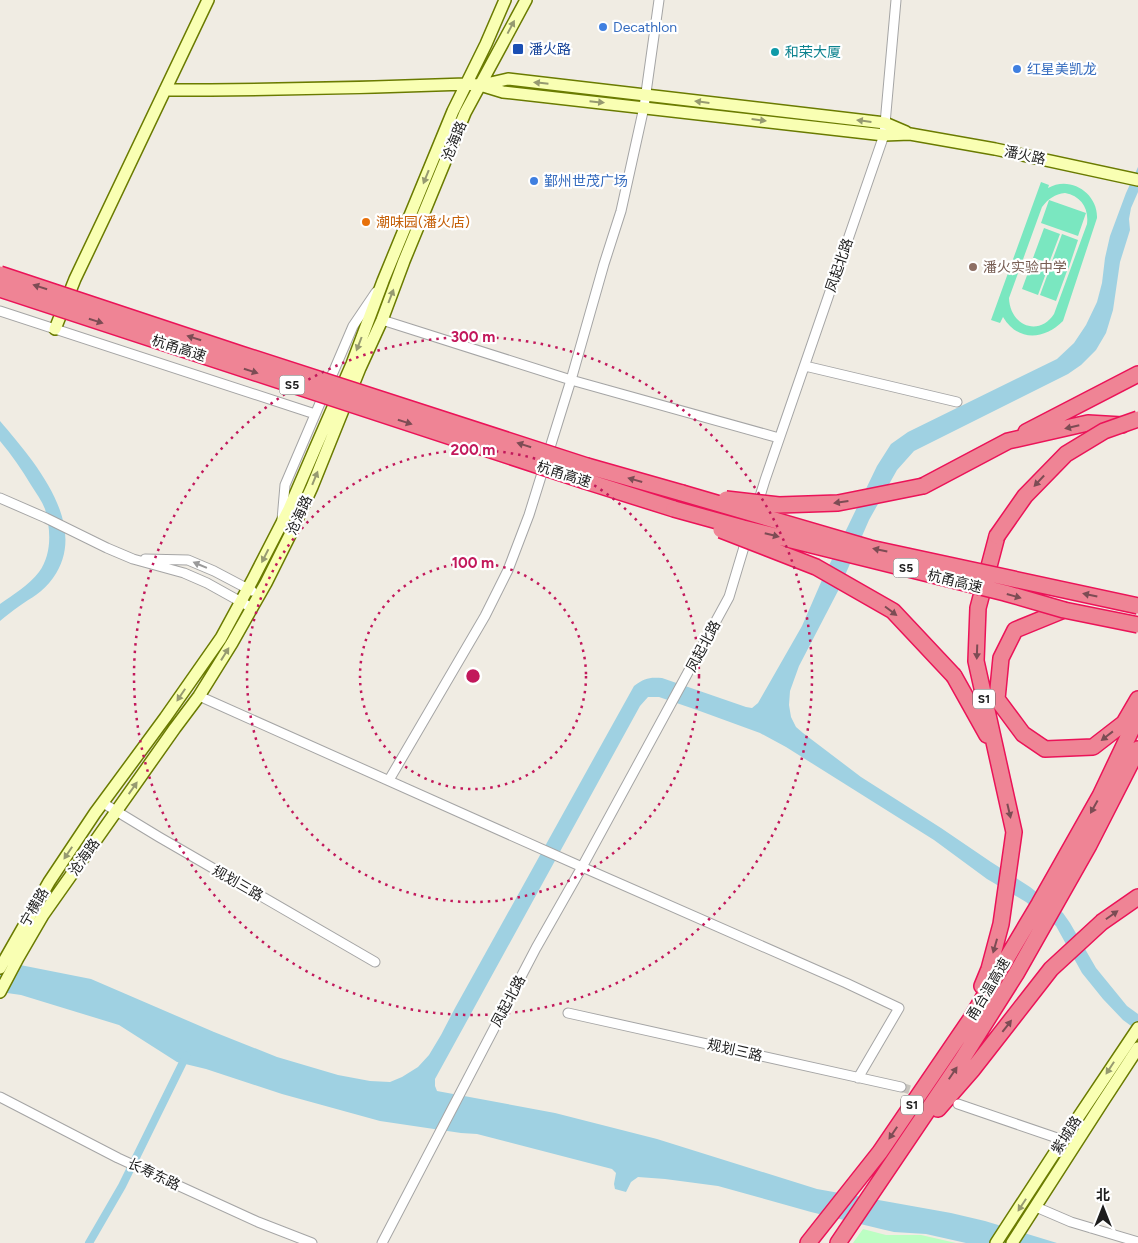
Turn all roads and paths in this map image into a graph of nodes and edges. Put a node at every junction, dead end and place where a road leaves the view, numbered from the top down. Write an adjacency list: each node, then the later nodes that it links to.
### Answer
1 (208, 0): 8 (main road)
2 (505, 0): 6 (main road, 沧海路)
3 (526, 0): 7 (main road, 沧海路, one-way to 3)
4 (659, 0): 9 (street)
5 (896, 0): 11 (street, 凤起北路)
6 (466, 84): 7 (main road, 潘火路); 8 (main road, 潘火路); 14 (main road, 沧海路, one-way to 14)
7 (480, 85): 9 (main road, 潘火路, one-way to 7); 10 (main road, 潘火路, one-way to 10); 17 (main road, 沧海路, one-way to 7)
8 (165, 90): 18 (main road)
9 (646, 95): 10 (street); 11 (main road, 潘火路, one-way to 9)
10 (644, 107): 11 (main road, 潘火路, one-way to 11); 21 (street)
11 (884, 129): 12 (main road, 潘火路); 19 (street, 凤起北路)
12 (1138, 180)
13 (0, 274): 28 (highway, 杭甬高速 / S5, one-way to 13, bridge)
14 (383, 281): 23 (street); 31 (main road, 沧海路, one-way to 31)
15 (0, 289): 30 (highway, 杭甬高速 / S5, one-way to 30, bridge)
16 (0, 311): 18 (street)
17 (382, 320): 21 (street); 34 (main road, 沧海路, one-way to 17)
18 (55, 329): 23 (street)
19 (805, 366): 22 (street); 26 (street, 凤起北路)
20 (1138, 374): 27 (highway)
21 (571, 380): 26 (street); 45 (street)
22 (957, 402)
23 (315, 414): 31 (street)
24 (1138, 419): 43 (highway, S1, one-way to 43, bridge)
25 (1138, 425): 27 (highway, one-way to 27)
26 (779, 438): 49 (street, 凤起北路)
27 (1008, 441): 28 (highway, one-way to 28, bridge)
28 (682, 494): 36 (highway, 杭甬高速 / S5, one-way to 28, bridge)
29 (0, 498): 32 (street)
30 (674, 509): 38 (highway, 杭甬高速 / S5, one-way to 38, bridge); 43 (highway, one-way to 43, bridge)
31 (281, 524): 33 (main road, 沧海路, one-way to 33)
32 (133, 559): 33 (street, one-way to 32); 35 (street)
33 (248, 589): 34 (street); 35 (main road, 沧海路)
34 (259, 595): 37 (main road, 沧海路)
35 (241, 602): 37 (street); 46 (main road, 沧海路, one-way to 46)
36 (1138, 606)
37 (252, 608): 40 (main road, 沧海路, one-way to 37)
38 (1064, 610): 39 (highway, 杭甬高速 / S5, bridge); 41 (highway, one-way to 38)
39 (1138, 625)
40 (199, 696): 45 (street); 47 (main road, 沧海路, one-way to 40)
41 (1138, 699)
42 (1138, 716): 50 (highway, 甬台温高速, one-way to 50)
43 (995, 749): 57 (highway, S1, one-way to 57)
44 (1138, 749): 50 (highway, 甬台温高速)
45 (389, 780): 49 (street)
46 (102, 803): 47 (street, 规划三路); 48 (main road, 沧海路)
47 (116, 812): 52 (main road, 沧海路); 53 (street, 规划三路)
48 (95, 813): 52 (main road, 宁横路, one-way to 52)
49 (582, 868): 60 (street); 69 (street, 凤起北路)
50 (1053, 894): 57 (highway, 甬台温高速); 65 (highway, 甬台温高速, one-way to 50)
51 (1138, 897): 65 (highway, S1, one-way to 51)
52 (13, 955): 54 (main road, 沧海路); 55 (main road, 沧海路)
53 (375, 962)
54 (0, 968)
55 (0, 992)
56 (568, 1013): 60 (street, 规划三路)
57 (970, 1020): 70 (highway, 甬台温高速 / S1, one-way to 70)
58 (1138, 1028): 64 (main road, 紫城路, one-way to 64)
59 (1138, 1048): 66 (main road, 紫城路)
60 (858, 1078): 61 (street, 规划三路)
61 (901, 1087)
62 (0, 1097): 68 (street, 长寿东路)
63 (958, 1104): 64 (street)
64 (1063, 1140): 72 (main road, 紫城路, one-way to 72)
65 (896, 1157): 71 (highway, 甬台温高速 / S1)
66 (1033, 1212): 67 (street); 73 (main road, 紫城路)
67 (1138, 1242)
68 (312, 1243)
69 (382, 1243)
70 (808, 1243)
71 (838, 1243)
72 (996, 1243)
73 (1012, 1243)

